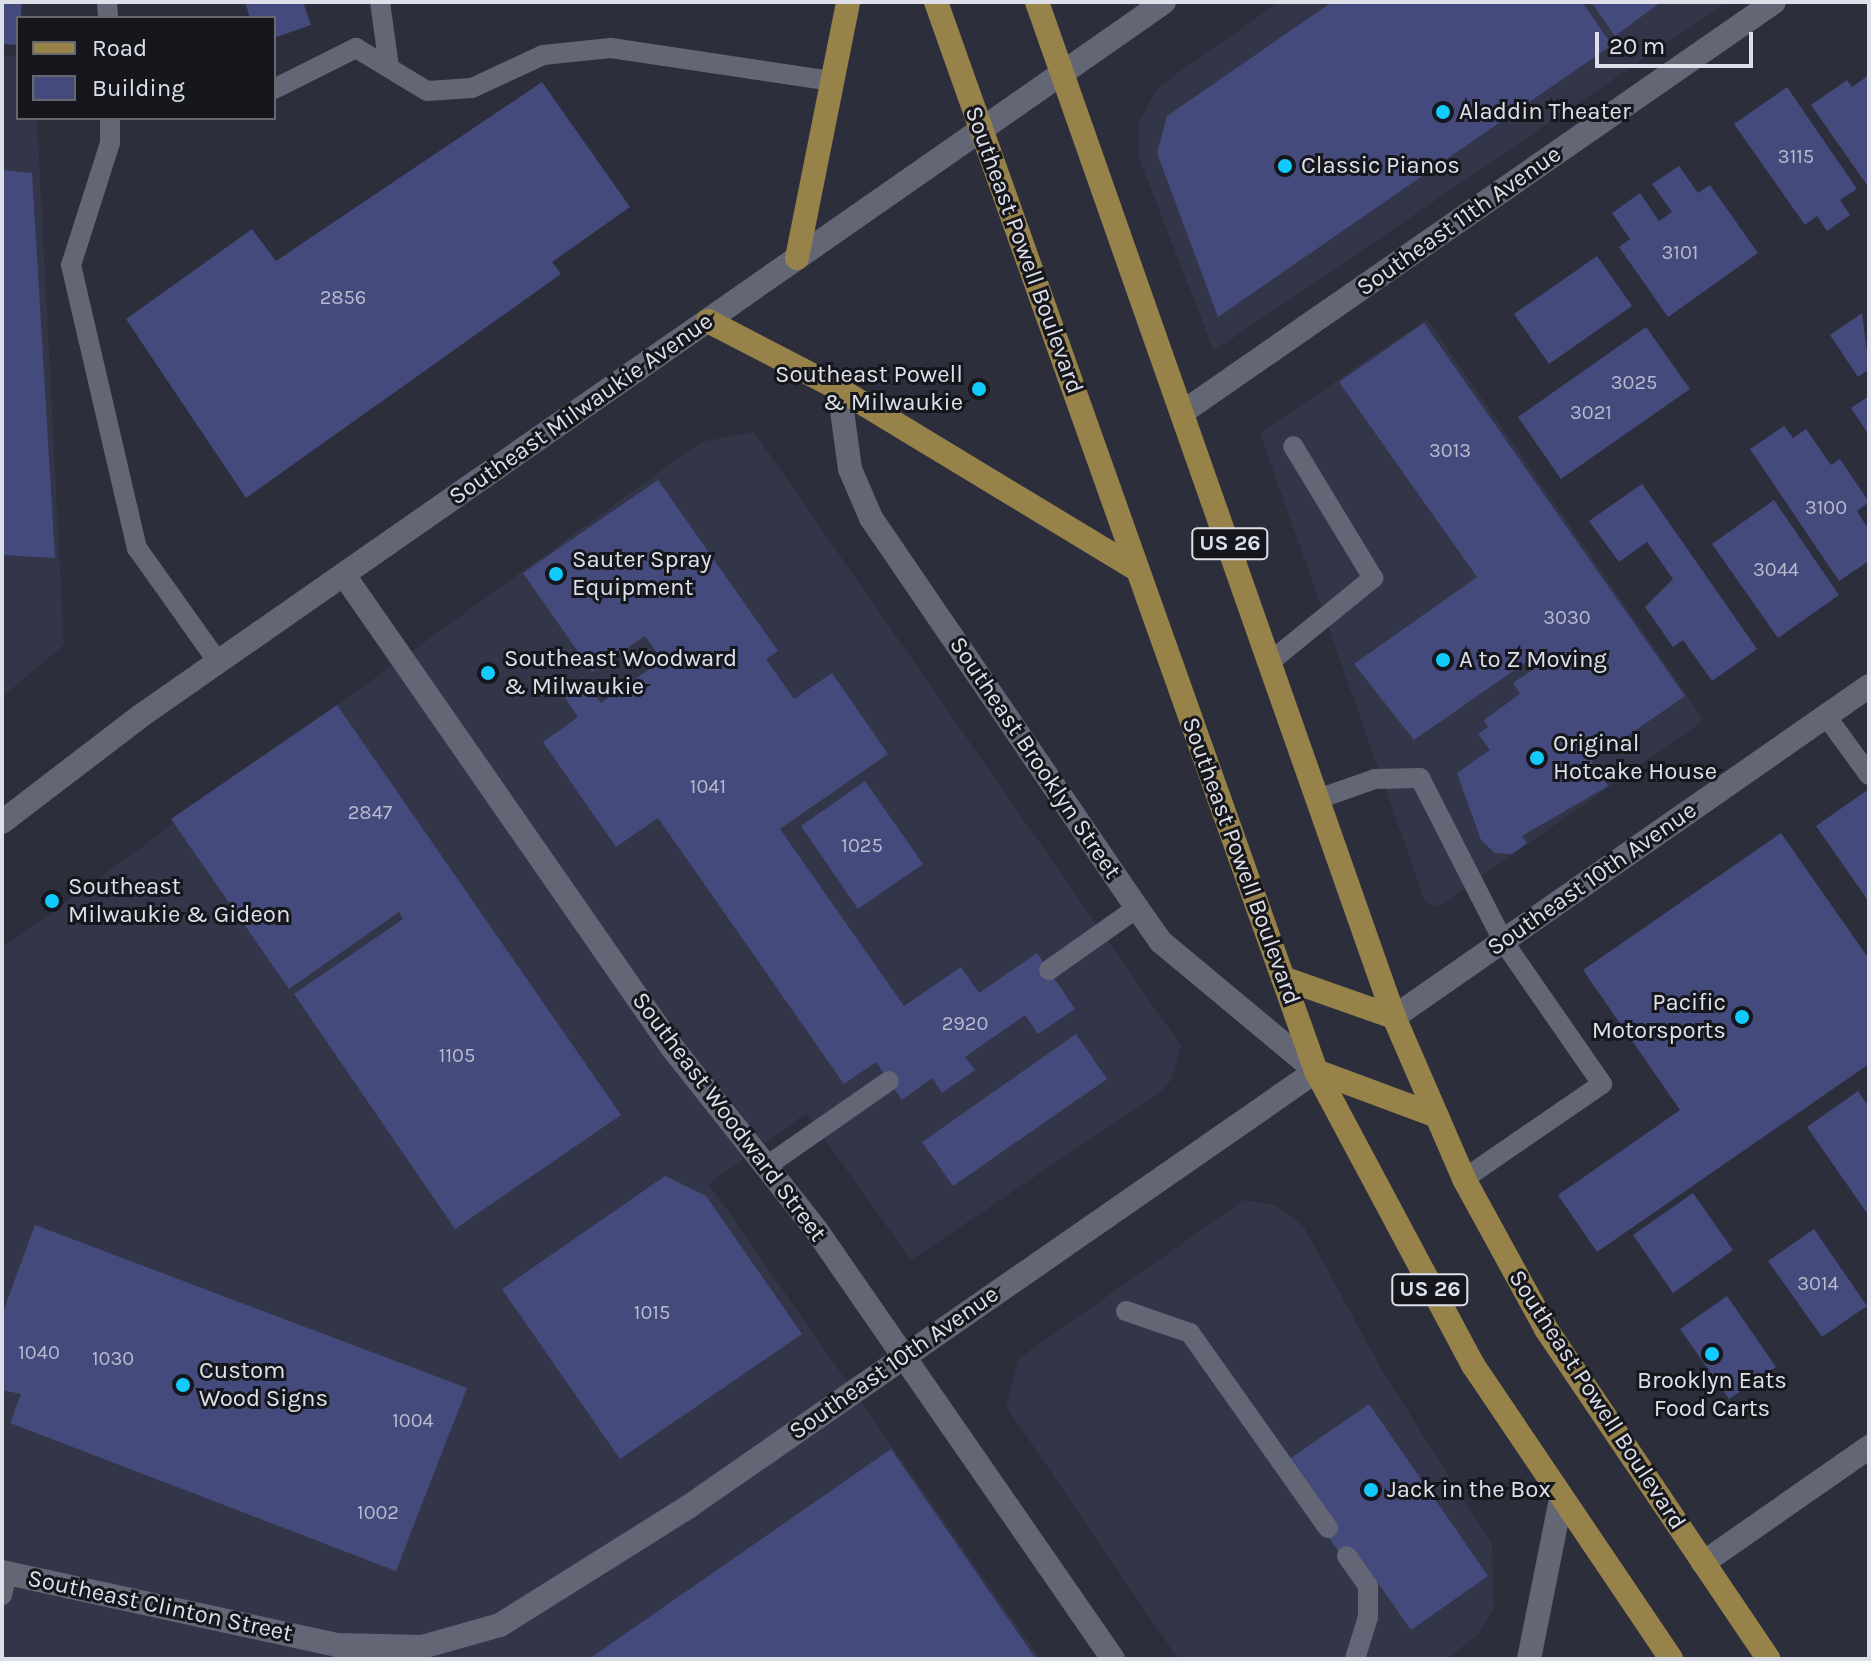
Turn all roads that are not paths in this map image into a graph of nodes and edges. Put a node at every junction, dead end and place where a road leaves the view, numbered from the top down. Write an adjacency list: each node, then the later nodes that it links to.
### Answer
1 (380, 2): 7 (lane)
2 (848, 2): 9 (main road)
3 (936, 2): 12 (main road, Southeast Powell Boulevard / US 26)
4 (1037, 2): 8 (main road, Southeast Powell Boulevard / US 26)
5 (1164, 2): 8 (street, Southeast Milwaukie Avenue)
6 (1774, 2): 16 (street, Southeast 11th Avenue)
7 (389, 67): 9 (lane); 10 (lane)
8 (1063, 73): 12 (street, Southeast Milwaukie Avenue); 16 (main road, Southeast Powell Boulevard / US 26)
9 (833, 81): 13 (main road)
10 (276, 88)
11 (110, 120): 21 (lane)
12 (981, 129): 13 (street, Southeast Milwaukie Avenue); 18 (main road, Southeast Powell Boulevard / US 26)
13 (797, 258): 14 (street, Southeast Milwaukie Avenue)
14 (708, 321): 15 (main road); 19 (street, Southeast Milwaukie Avenue)
15 (839, 389): 18 (main road); 27 (street, Southeast Brooklyn Street)
16 (1183, 412): 20 (main road, Southeast Powell Boulevard / US 26)
17 (1293, 446): 20 (lane)
18 (1135, 568): 30 (main road, Southeast Powell Boulevard / US 26)
19 (344, 575): 21 (street, Southeast Milwaukie Avenue); 35 (street, Southeast Woodward Street)
20 (1271, 661): 25 (main road, Southeast Powell Boulevard / US 26)
21 (218, 662): 26 (street, Southeast Milwaukie Avenue)
22 (1869, 686): 23 (street, Southeast 10th Avenue)
23 (1826, 716): 24 (lane); 28 (street, Southeast 10th Avenue)
24 (1869, 775)
25 (1318, 799): 28 (lane); 31 (main road, Southeast Powell Boulevard / US 26)
26 (2, 822)
27 (1137, 908): 29 (lane); 32 (street, Southeast Brooklyn Street)
28 (1503, 941): 31 (street, Southeast 10th Avenue); 36 (lane)
29 (1049, 970)
30 (1283, 978): 31 (main road); 32 (main road, Southeast Powell Boulevard / US 26)
31 (1394, 1017): 34 (main road, Southeast Powell Boulevard / US 26)
32 (1316, 1071): 34 (main road); 38 (street, Southeast 10th Avenue); 40 (main road, Southeast Powell Boulevard / US 26)
33 (889, 1081): 35 (lane)
34 (1437, 1116): 36 (main road, Southeast Powell Boulevard / US 26)
35 (768, 1165): 38 (street, Southeast Woodward Street)
36 (1464, 1179): 43 (main road, Southeast Powell Boulevard / US 26)
37 (1126, 1311): 41 (lane)
38 (904, 1356): 45 (street, Southeast 10th Avenue); 46 (street, Southeast Woodward Street)
39 (1869, 1447): 43 (street)
40 (1561, 1499): 48 (street); 49 (main road, Southeast Powell Boulevard / US 26)
41 (1328, 1528)
42 (1347, 1556): 47 (lane)
43 (1703, 1563): 50 (main road, Southeast Powell Boulevard / US 26)
44 (4, 1580): 45 (street, Southeast Clinton Street)
45 (461, 1639)
46 (1113, 1659)
47 (1355, 1659)
48 (1529, 1659)
49 (1671, 1659)
50 (1769, 1659)

